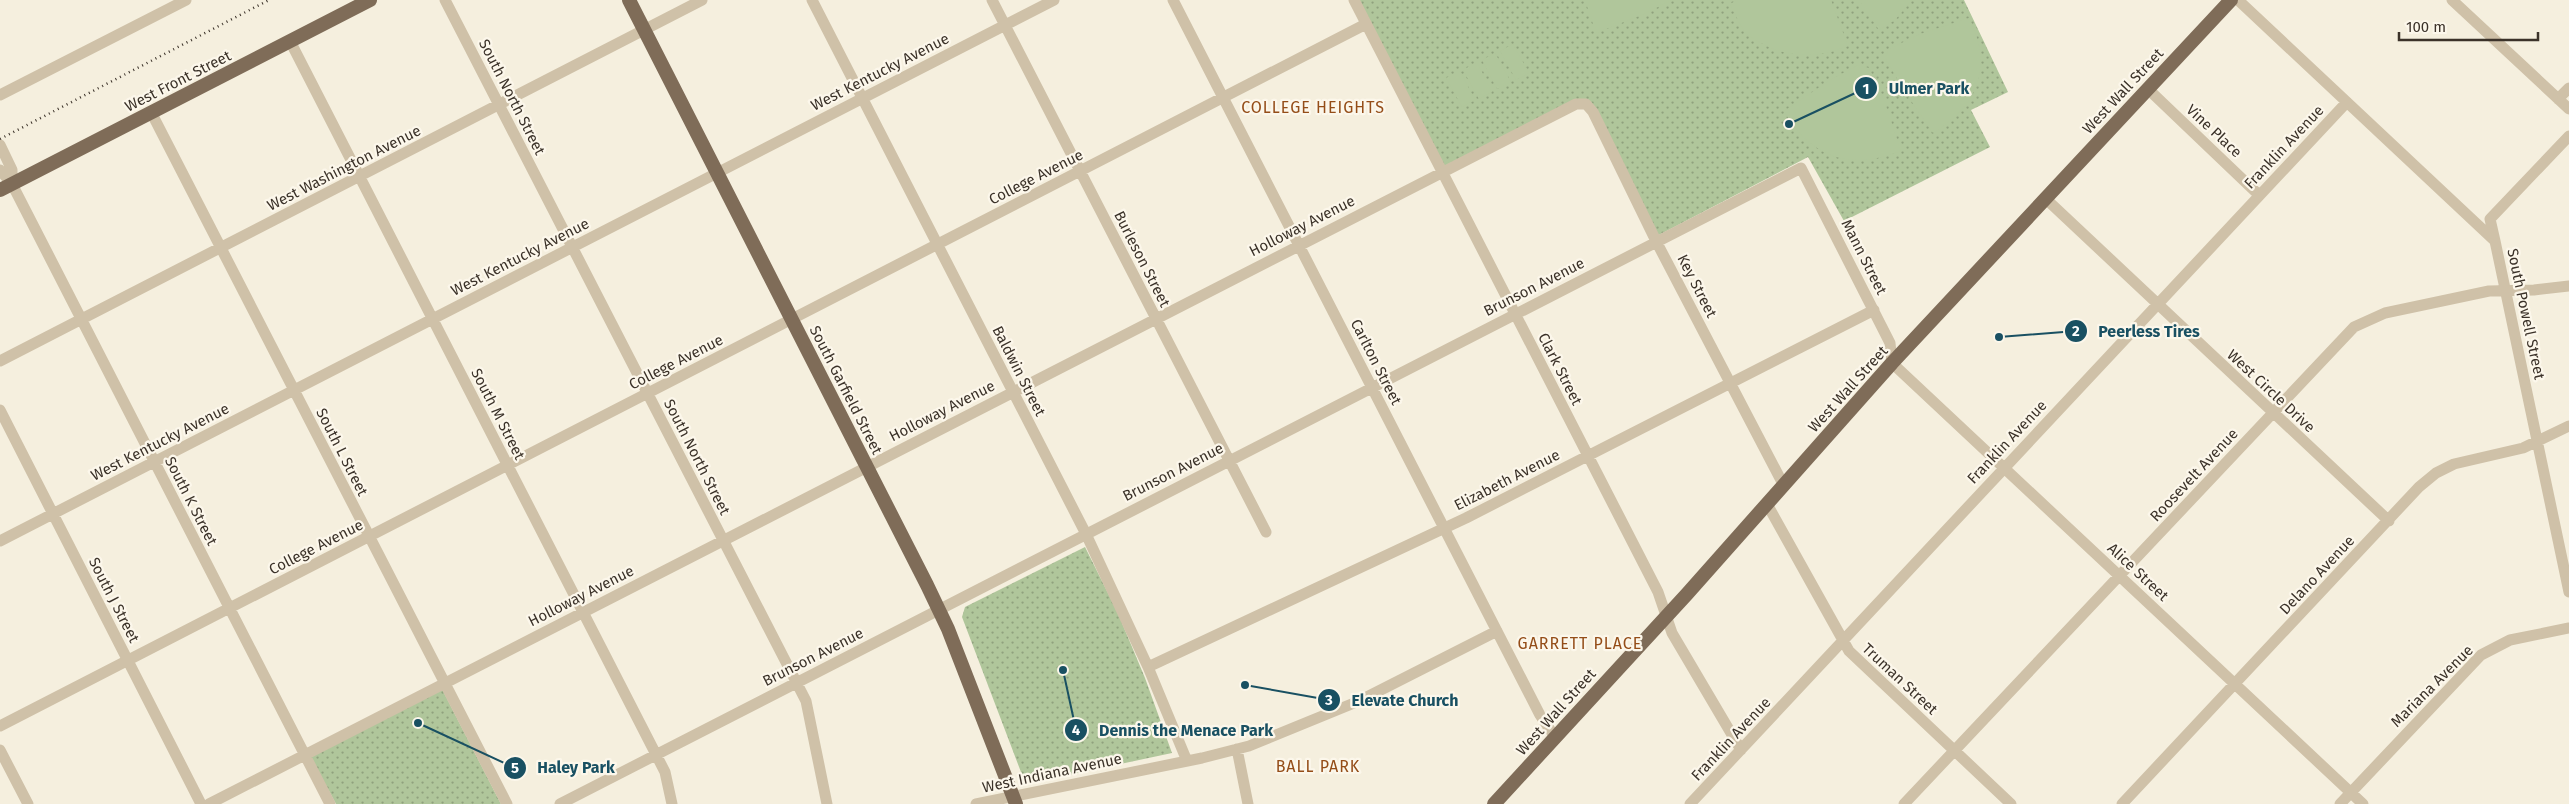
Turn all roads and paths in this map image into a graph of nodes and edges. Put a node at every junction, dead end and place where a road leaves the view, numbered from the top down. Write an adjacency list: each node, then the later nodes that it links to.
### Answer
1 (186, 0): 20 (street)
2 (370, 0): 17 (main road, West Front Street)
3 (445, 0): 26 (street, South North Street)
4 (629, 0): 16 (main road, South Garfield Street)
5 (702, 0): 16 (street, West Washington Avenue)
6 (812, 0): 21 (street, Baldwin Street)
7 (992, 0): 15 (street, Burleson Street)
8 (1054, 0): 15 (street, West Kentucky Avenue)
9 (1173, 0): 22 (street, Carlton Street)
10 (1354, 0): 14 (street, Clark Street)
11 (2231, 0): 19 (main road, West Wall Street)
12 (2238, 0): 24 (street, South Powell Street)
13 (2452, 0): 23 (street)
14 (1366, 24): 22 (street, College Avenue); 34 (street, Clark Street)
15 (1005, 25): 21 (street, West Kentucky Avenue); 33 (street, Burleson Street)
16 (644, 30): 26 (street, West Washington Avenue); 35 (main road, South Garfield Street)
17 (290, 41): 28 (main road, West Front Street); 36 (street, South M Street)
18 (2569, 88): 23 (street)
19 (2148, 89): 38 (street, Vine Place); 39 (main road, West Wall Street)
20 (0, 95)
21 (862, 98): 35 (street, West Kentucky Avenue); 43 (street, Baldwin Street)
22 (1223, 98): 33 (street, College Avenue); 42 (street, Carlton Street)
23 (2558, 99): 27 (street)
24 (2347, 102): 38 (street, Franklin Avenue); 41 (street, South Powell Street)
25 (1582, 103): 34 (street, Holloway Avenue); 40 (street, Key Street)
26 (498, 105): 36 (street, West Washington Avenue); 44 (street, South North Street)
27 (2569, 109)
28 (152, 112): 37 (main road, West Front Street); 45 (street, South L Street)
29 (2569, 136): 41 (street)
30 (0, 145): 37 (street, South K Street)
31 (1802, 168): 40 (street, Brunson Avenue); 49 (street, Mann Street)
32 (0, 170): 37 (street, South K Street)
33 (1080, 171): 43 (street, College Avenue); 51 (street, Burleson Street)
34 (1442, 171): 42 (street, Holloway Avenue); 50 (street, Clark Street)
35 (717, 173): 44 (street, West Kentucky Avenue); 54 (main road, South Garfield Street)
36 (359, 177): 45 (street, West Washington Avenue); 53 (street, South M Street)
37 (6, 187): 52 (street, South K Street)
38 (2259, 195): 48 (street, Franklin Avenue)
39 (2046, 199): 48 (street, West Circle Drive); 56 (main road, West Wall Street)
40 (1656, 240): 50 (street, Brunson Avenue); 57 (street, Key Street)
41 (2495, 242): 47 (street, South Powell Street)
42 (1299, 244): 51 (street, Holloway Avenue); 58 (street, Carlton Street)
43 (937, 245): 54 (street, College Avenue); 60 (street, Baldwin Street)
44 (572, 247): 53 (street, West Kentucky Avenue); 61 (street, South North Street)
45 (221, 248): 52 (street, West Washington Avenue); 59 (street, South L Street)
46 (2569, 286): 47 (street, Roosevelt Avenue)
47 (2505, 290): 63 (street, Roosevelt Avenue); 65 (street, South Powell Street)
48 (2156, 304): 63 (street, West Circle Drive); 71 (street, Franklin Avenue)
49 (1874, 310): 56 (street, Mann Street); 57 (street, Elizabeth Avenue)
50 (1515, 314): 58 (street, Brunson Avenue); 66 (street, Clark Street)
51 (1155, 318): 60 (street, Holloway Avenue); 67 (street, Burleson Street)
52 (81, 319): 55 (street, West Washington Avenue); 68 (street, South K Street)
53 (432, 319): 59 (street, West Kentucky Avenue); 69 (street, South M Street)
54 (792, 319): 61 (street, College Avenue); 70 (main road, South Garfield Street)
55 (0, 361)
56 (1892, 363): 71 (street, Alice Street); 72 (main road, West Wall Street)
57 (1730, 384): 66 (street, Elizabeth Avenue); 72 (street, Key Street)
58 (1372, 387): 67 (street, Brunson Avenue); 76 (street, Carlton Street)
59 (293, 390): 68 (street, West Kentucky Avenue); 79 (street, South L Street)
60 (1013, 391): 70 (street, Holloway Avenue); 78 (street, Baldwin Street)
61 (648, 394): 69 (street, College Avenue); 80 (street, South North Street)
62 (0, 410): 74 (street, South J Street)
63 (2273, 413): 75 (street, West Circle Drive); 83 (street, Roosevelt Avenue)
64 (2569, 426): 65 (street, Delano Avenue)
65 (2537, 442): 75 (street, Delano Avenue); 82 (street, South Powell Street)
66 (1588, 456): 76 (street, Elizabeth Avenue); 88 (street, Clark Street)
67 (1228, 460): 77 (street, Burleson Street); 78 (street, Brunson Avenue)
68 (154, 462): 74 (street, West Kentucky Avenue); 85 (street, South K Street)
69 (507, 465): 79 (street, College Avenue); 87 (street, South M Street)
70 (867, 466): 80 (street, Holloway Avenue); 86 (main road, South Garfield Street)
71 (2004, 467): 83 (street, Alice Street); 91 (street, Franklin Avenue)
72 (1783, 484): 73 (main road, West Wall Street)
73 (1767, 504): 88 (main road, West Wall Street); 91 (street, Truman Street)
74 (53, 514): 81 (street, West Kentucky Avenue); 92 (street, South J Street)
75 (2389, 521): 96 (street, Delano Avenue)
76 (1444, 529): 90 (street, Carlton Street); 93 (street, Elizabeth Avenue)
77 (1266, 532)
78 (1086, 534): 86 (street, Brunson Avenue); 93 (street, Baldwin Street)
79 (368, 537): 85 (street, College Avenue); 94 (street, South L Street)
80 (722, 540): 87 (street, Holloway Avenue); 95 (street, South North Street)
81 (0, 541)
82 (2566, 562): 84 (street, South Powell Street)
83 (2120, 576): 96 (street, Alice Street); 102 (street, Roosevelt Avenue)
84 (2569, 592)
85 (230, 608): 92 (street, College Avenue); 104 (street, South K Street)
86 (939, 610): 95 (street, Brunson Avenue); 107 (main road, South Garfield Street)
87 (583, 612): 94 (street, Holloway Avenue); 103 (street, South M Street)
88 (1666, 616): 98 (main road, West Wall Street); 101 (street, Clark Street)
89 (2569, 628): 106 (street, Mariana Avenue)
90 (1497, 631): 98 (street, Carlton Street); 99 (street, West Indiana Avenue)
91 (1843, 640): 101 (street, Franklin Avenue); 102 (street, Truman Street)
92 (128, 661): 97 (street, College Avenue); 109 (street, South J Street)
93 (1148, 667): 105 (street, Baldwin Street)
94 (444, 683): 104 (street, Holloway Avenue); 112 (street, South L Street)
95 (796, 683): 103 (street, Brunson Avenue); 115 (street, South North Street)
96 (2235, 684): 106 (street, Alice Street); 122 (street, Delano Avenue)
97 (0, 726)
98 (1555, 737): 118 (main road, West Wall Street)
99 (1237, 749): 105 (street, West Indiana Avenue); 117 (street)
100 (0, 750): 108 (street)
101 (1741, 750): 119 (street, Franklin Avenue)
102 (1954, 750): 120 (street, Roosevelt Avenue); 121 (street, Truman Street)
103 (656, 754): 113 (street, Brunson Avenue); 114 (street, South M Street)
104 (305, 755): 110 (street, Holloway Avenue); 111 (street, South K Street)
105 (1188, 760): 107 (street, West Indiana Avenue)
106 (2350, 792): 123 (street, Mariana Avenue); 124 (street, Alice Street)
107 (1014, 800): 116 (street, West Indiana Avenue)
108 (28, 804)
109 (201, 804)
110 (209, 804)
111 (330, 804)
112 (507, 804)
113 (560, 804)
114 (672, 804)
115 (827, 804)
116 (976, 804)
117 (1248, 804)
118 (1494, 804)
119 (1690, 804)
120 (1904, 804)
121 (2011, 804)
122 (2122, 804)
123 (2340, 804)
124 (2363, 804)

